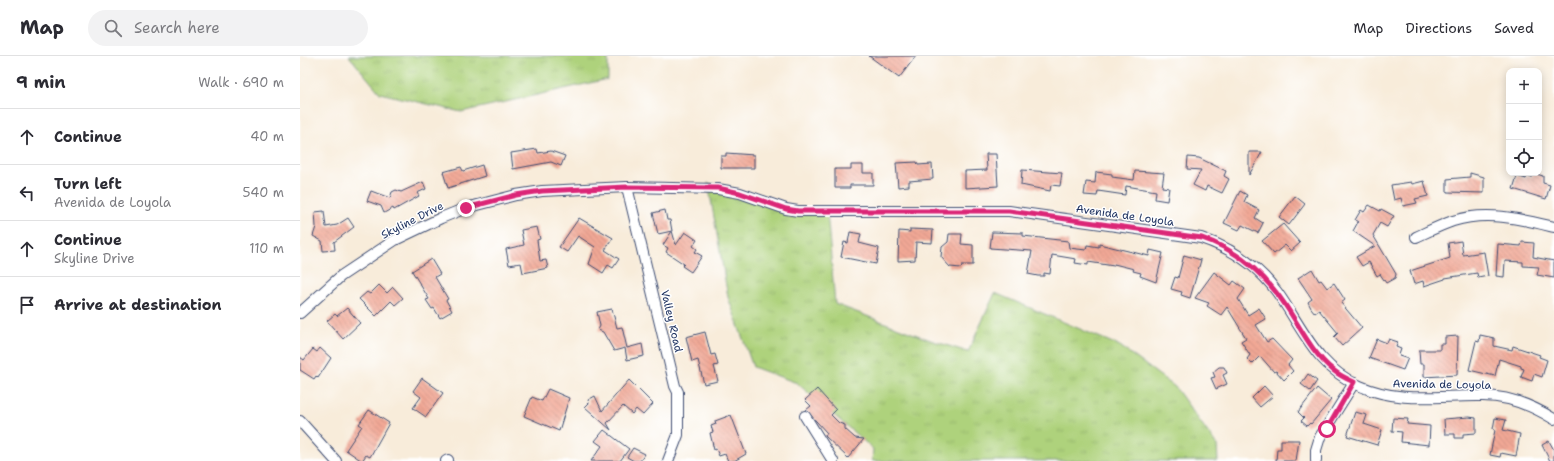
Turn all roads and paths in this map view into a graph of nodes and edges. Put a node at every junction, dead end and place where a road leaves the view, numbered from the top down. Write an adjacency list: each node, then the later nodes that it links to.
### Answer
1 (627, 187): 4 (street, Skyline Drive); 5 (street, Avenida de Loyola); 10 (street, Valley Road)
2 (1554, 227): 3 (street)
3 (1416, 237)
4 (300, 313)
5 (1354, 382): 7 (street, Avenida de Loyola); 12 (street)
6 (805, 416): 11 (street)
7 (1554, 419)
8 (300, 421): 9 (street)
9 (336, 461)
10 (668, 461)
11 (833, 461)
12 (1316, 461)

